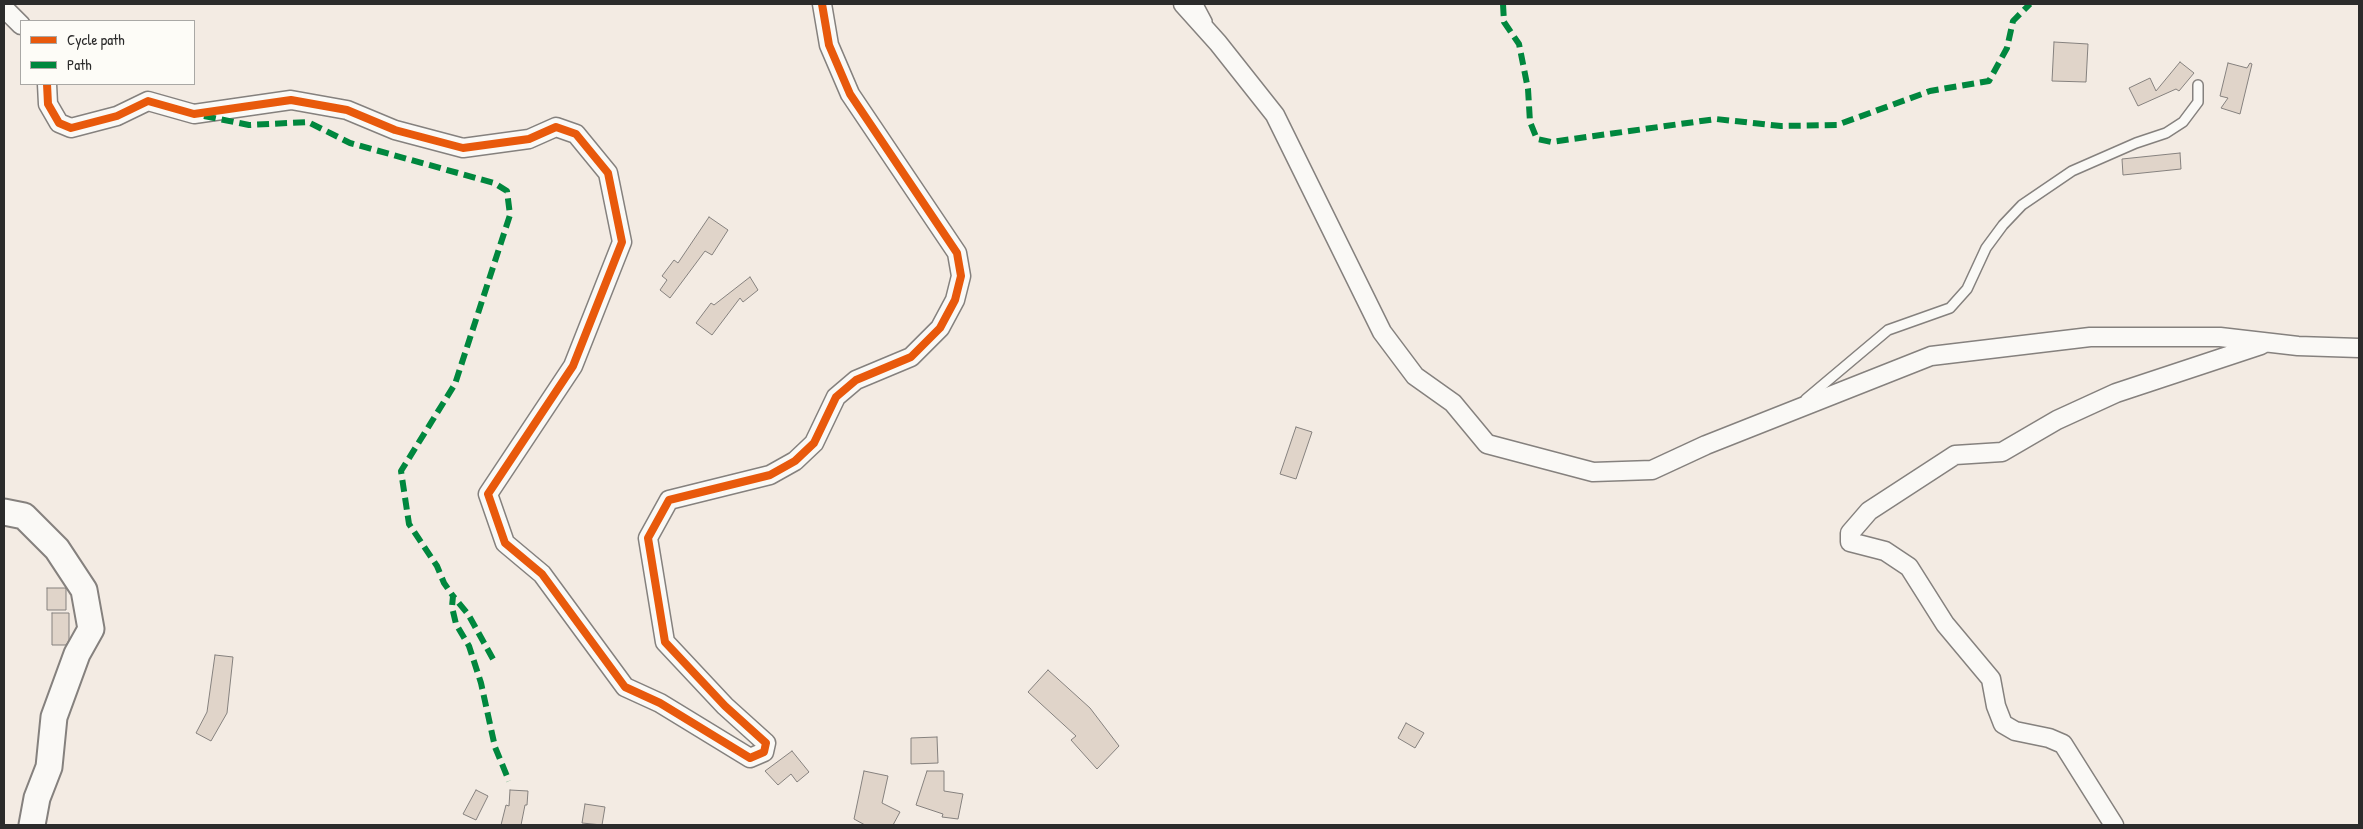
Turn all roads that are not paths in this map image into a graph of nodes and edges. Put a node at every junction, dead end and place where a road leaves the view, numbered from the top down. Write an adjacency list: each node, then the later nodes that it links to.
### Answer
1 (822, 4): 7 (street)
2 (1183, 4): 6 (street)
3 (1198, 4): 6 (lane)
4 (4, 8): 5 (street)
5 (20, 24)
6 (1218, 43): 11 (street)
7 (47, 85)
8 (2198, 85): 11 (lane)
9 (2269, 343): 10 (street); 11 (street); 14 (street)
10 (2359, 348)
11 (1791, 412)
12 (4, 512): 13 (main road)
13 (32, 825)
14 (2114, 825)

